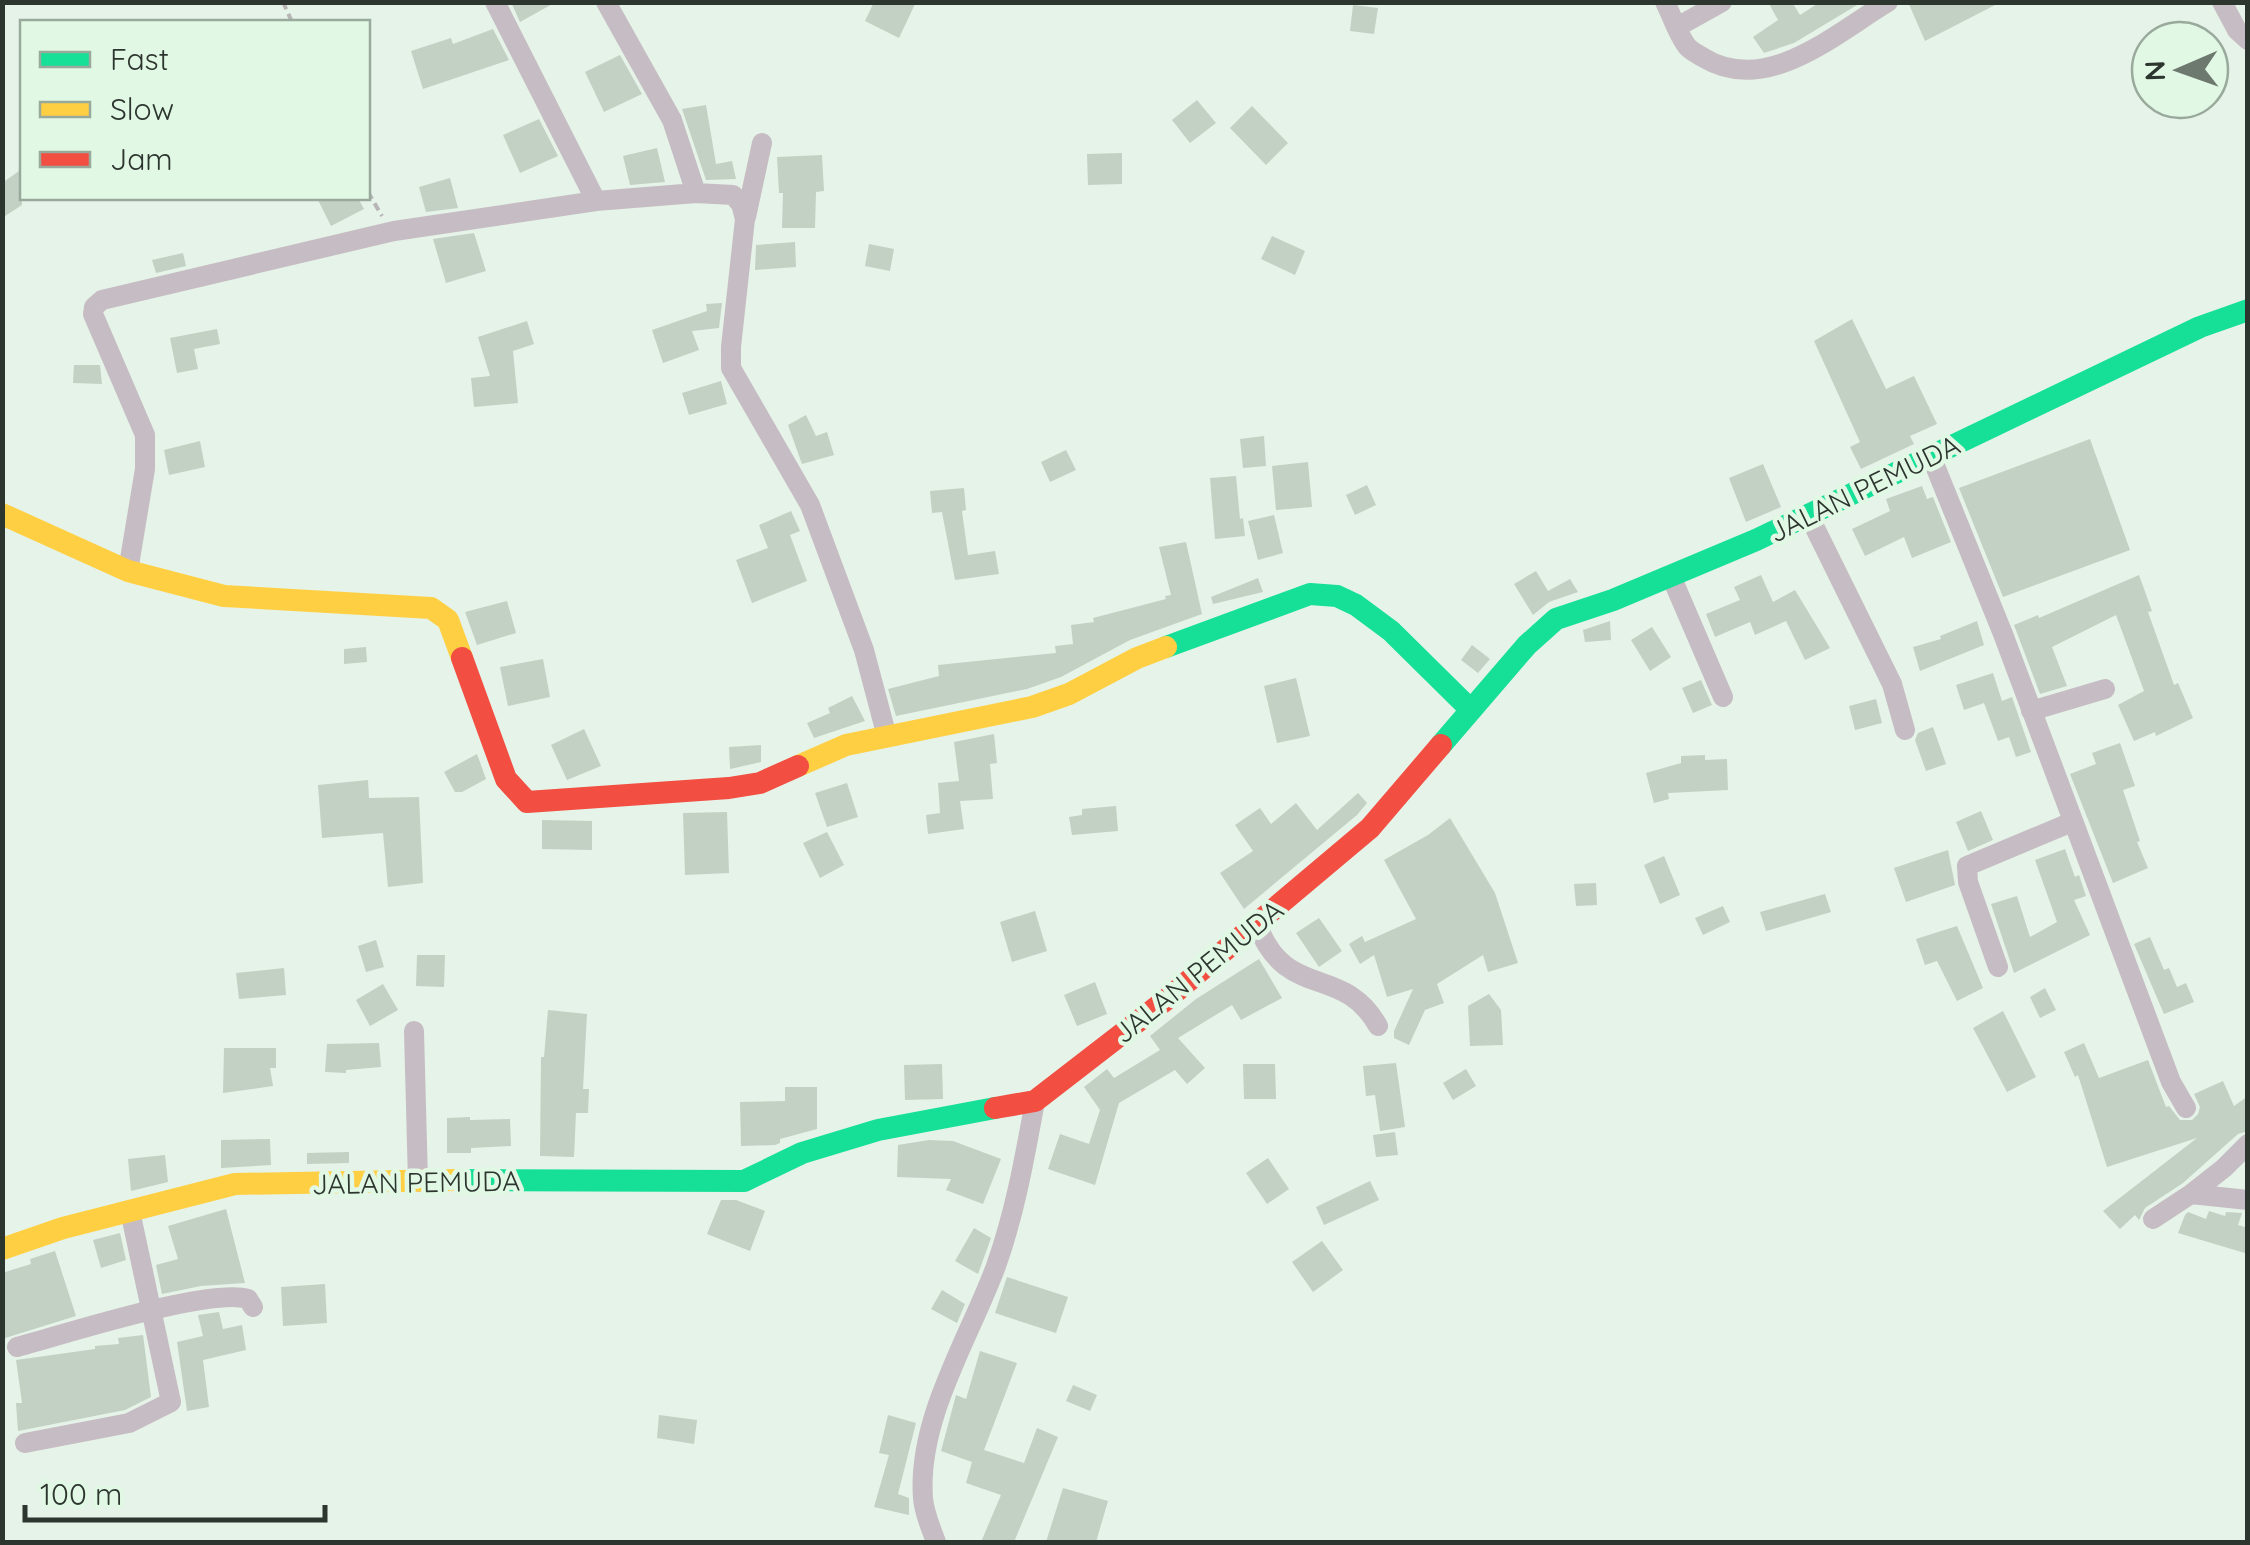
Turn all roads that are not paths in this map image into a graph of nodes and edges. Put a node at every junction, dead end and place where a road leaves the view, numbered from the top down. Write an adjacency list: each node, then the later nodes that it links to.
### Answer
1 (495, 2): 11 (street)
2 (606, 2): 10 (street)
3 (1665, 2): 7 (street)
4 (1722, 2): 7 (street)
5 (1888, 2): 7 (street)
6 (2222, 2): 8 (street)
7 (1677, 26)
8 (2248, 40)
9 (762, 143): 12 (street)
10 (696, 193): 11 (street); 12 (street)
11 (596, 202): 17 (street)
12 (746, 219): 24 (street)
13 (2248, 310): 14 (street, JALAN PEMUDA)
14 (1931, 456): 16 (street, JALAN PEMUDA); 22 (street)
15 (2, 514): 17 (street)
16 (1808, 514): 18 (street, JALAN PEMUDA); 23 (street)
17 (128, 571): 24 (street)
18 (1671, 576): 20 (street); 21 (street, JALAN PEMUDA)
19 (2105, 689): 22 (street)
20 (1723, 698)
21 (1471, 710): 24 (street); 26 (street, JALAN PEMUDA)
22 (2031, 711): 25 (street)
23 (1905, 730)
24 (887, 737)
25 (2072, 822): 27 (street); 31 (street)
26 (1257, 924): 28 (street); 30 (street, JALAN PEMUDA)
27 (1998, 966)
28 (1378, 1026)
29 (414, 1031): 34 (street)
30 (1035, 1101): 34 (street, JALAN PEMUDA); 45 (street)
31 (2186, 1108)
32 (2248, 1144): 33 (street)
33 (2224, 1168): 35 (street); 36 (street)
34 (418, 1182): 38 (street, JALAN PEMUDA)
35 (2248, 1192)
36 (2191, 1194): 37 (street); 39 (street)
37 (2248, 1200)
38 (130, 1211): 40 (street, JALAN PEMUDA); 42 (street)
39 (2153, 1218)
40 (2, 1249)
41 (252, 1307): 42 (street)
42 (152, 1311): 43 (street); 44 (street)
43 (18, 1347)
44 (25, 1443)
45 (936, 1542)

